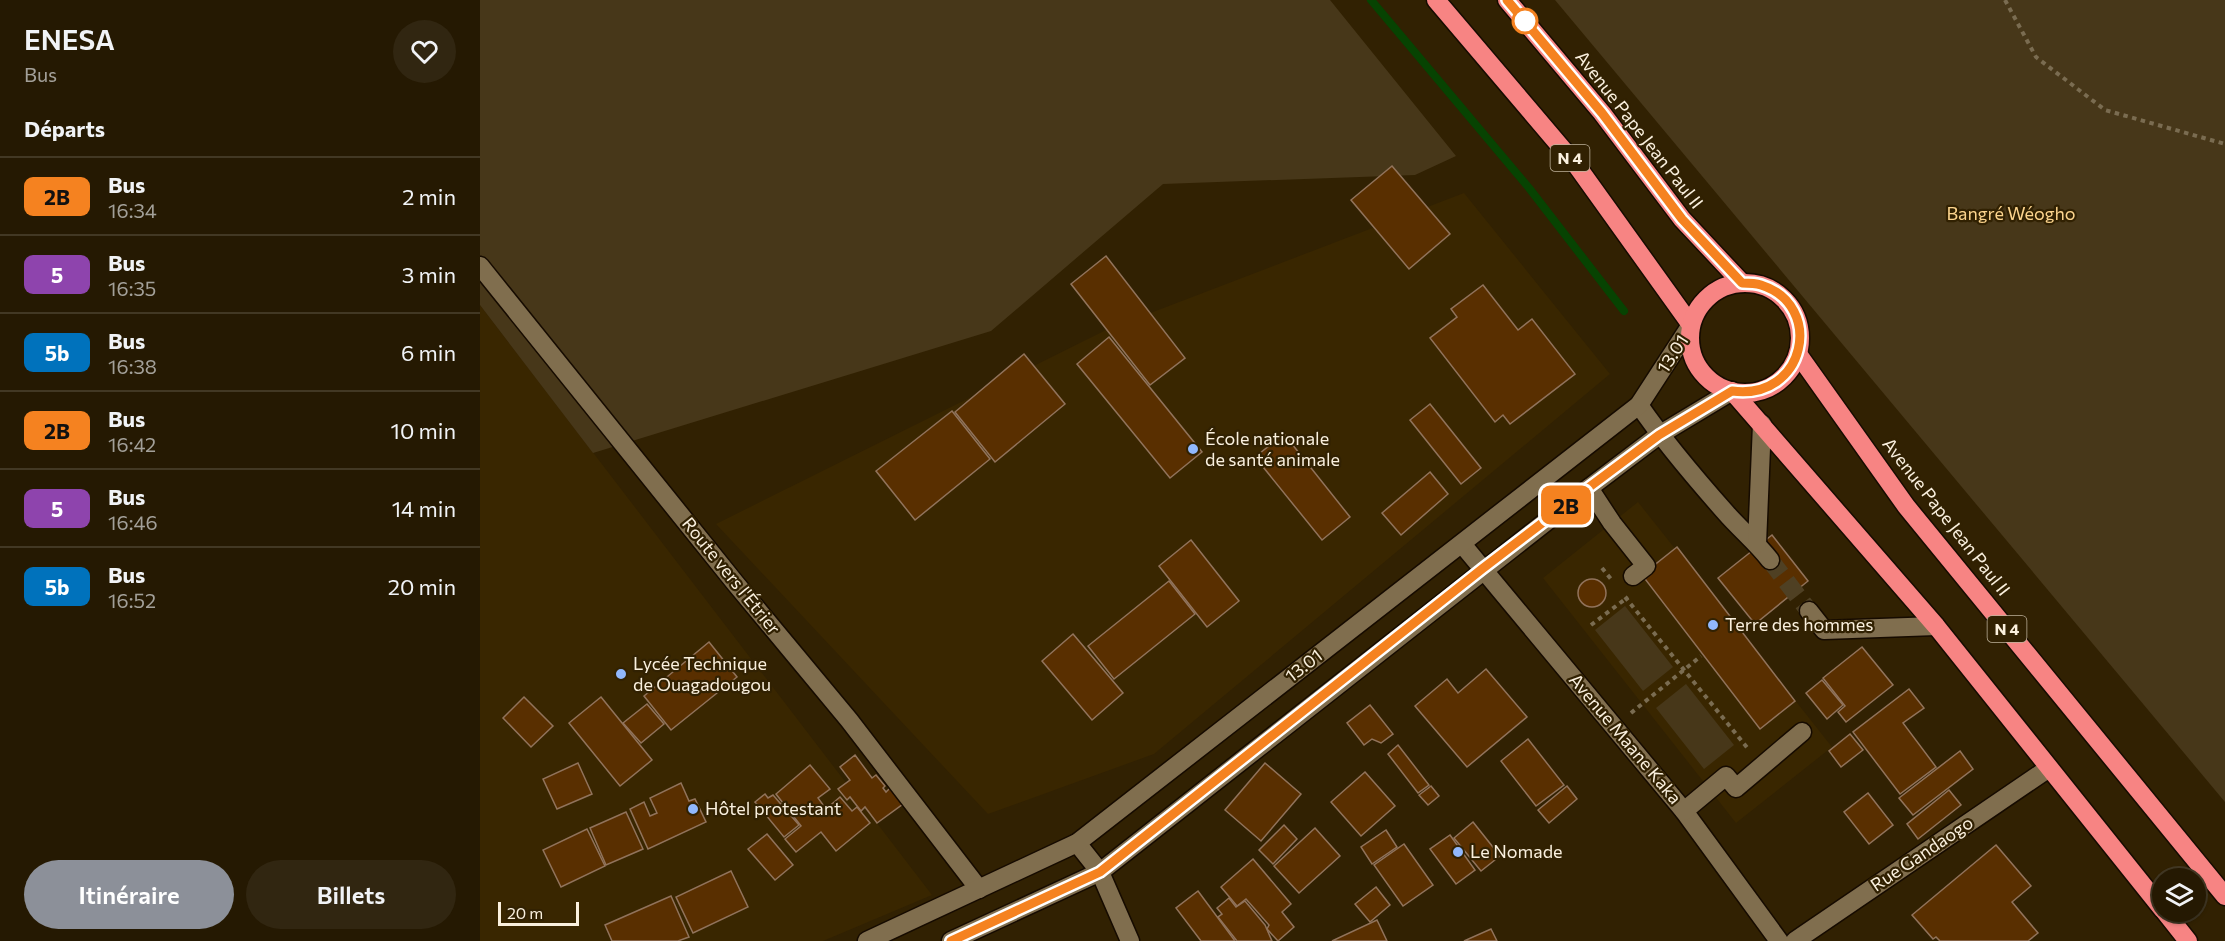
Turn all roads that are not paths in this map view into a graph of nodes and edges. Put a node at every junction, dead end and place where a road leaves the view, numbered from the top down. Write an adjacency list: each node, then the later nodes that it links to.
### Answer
1 (1436, 0): 5 (highway, N 4)
2 (1507, 0): 4 (highway, Avenue Pape Jean Paul II)
3 (480, 266): 24 (street, Route vers l'Étrier)
4 (1742, 283): 5 (highway); 6 (highway)
5 (1691, 325): 7 (highway); 8 (street, 13.01)
6 (1798, 354): 7 (highway); 26 (highway, Avenue Pape Jean Paul II / N 4)
7 (1732, 391): 9 (highway); 10 (street, 13.01)
8 (1639, 405): 10 (street); 12 (street, 13.01)
9 (1762, 424): 13 (street); 18 (highway)
10 (1659, 435): 11 (street, 13.01); 13 (street)
11 (1588, 488): 15 (street, 13.01); 16 (street)
12 (1462, 544): 15 (street, Avenue Maane Kaka); 22 (street, 13.01)
13 (1757, 544): 14 (street)
14 (1770, 560)
15 (1482, 569): 21 (street, Avenue Maane Kaka); 23 (street, 13.01)
16 (1634, 576)
17 (1809, 611): 18 (street)
18 (1936, 626): 20 (highway)
19 (1802, 732): 21 (street)
20 (2049, 768): 25 (highway); 32 (street, Rue Gandaogo)
21 (1684, 811): 31 (street, Avenue Maane Kaka)
22 (1077, 843): 23 (street); 24 (street, 13.01)
23 (1100, 872): 29 (street, 13.01); 30 (street)
24 (979, 889): 28 (street, 13.01)
25 (2152, 896)
26 (2225, 896)
27 (2173, 922): 33 (highway)
28 (867, 941)
29 (951, 941)
30 (1130, 941)
31 (1779, 941)
32 (1795, 941)
33 (2188, 941)

